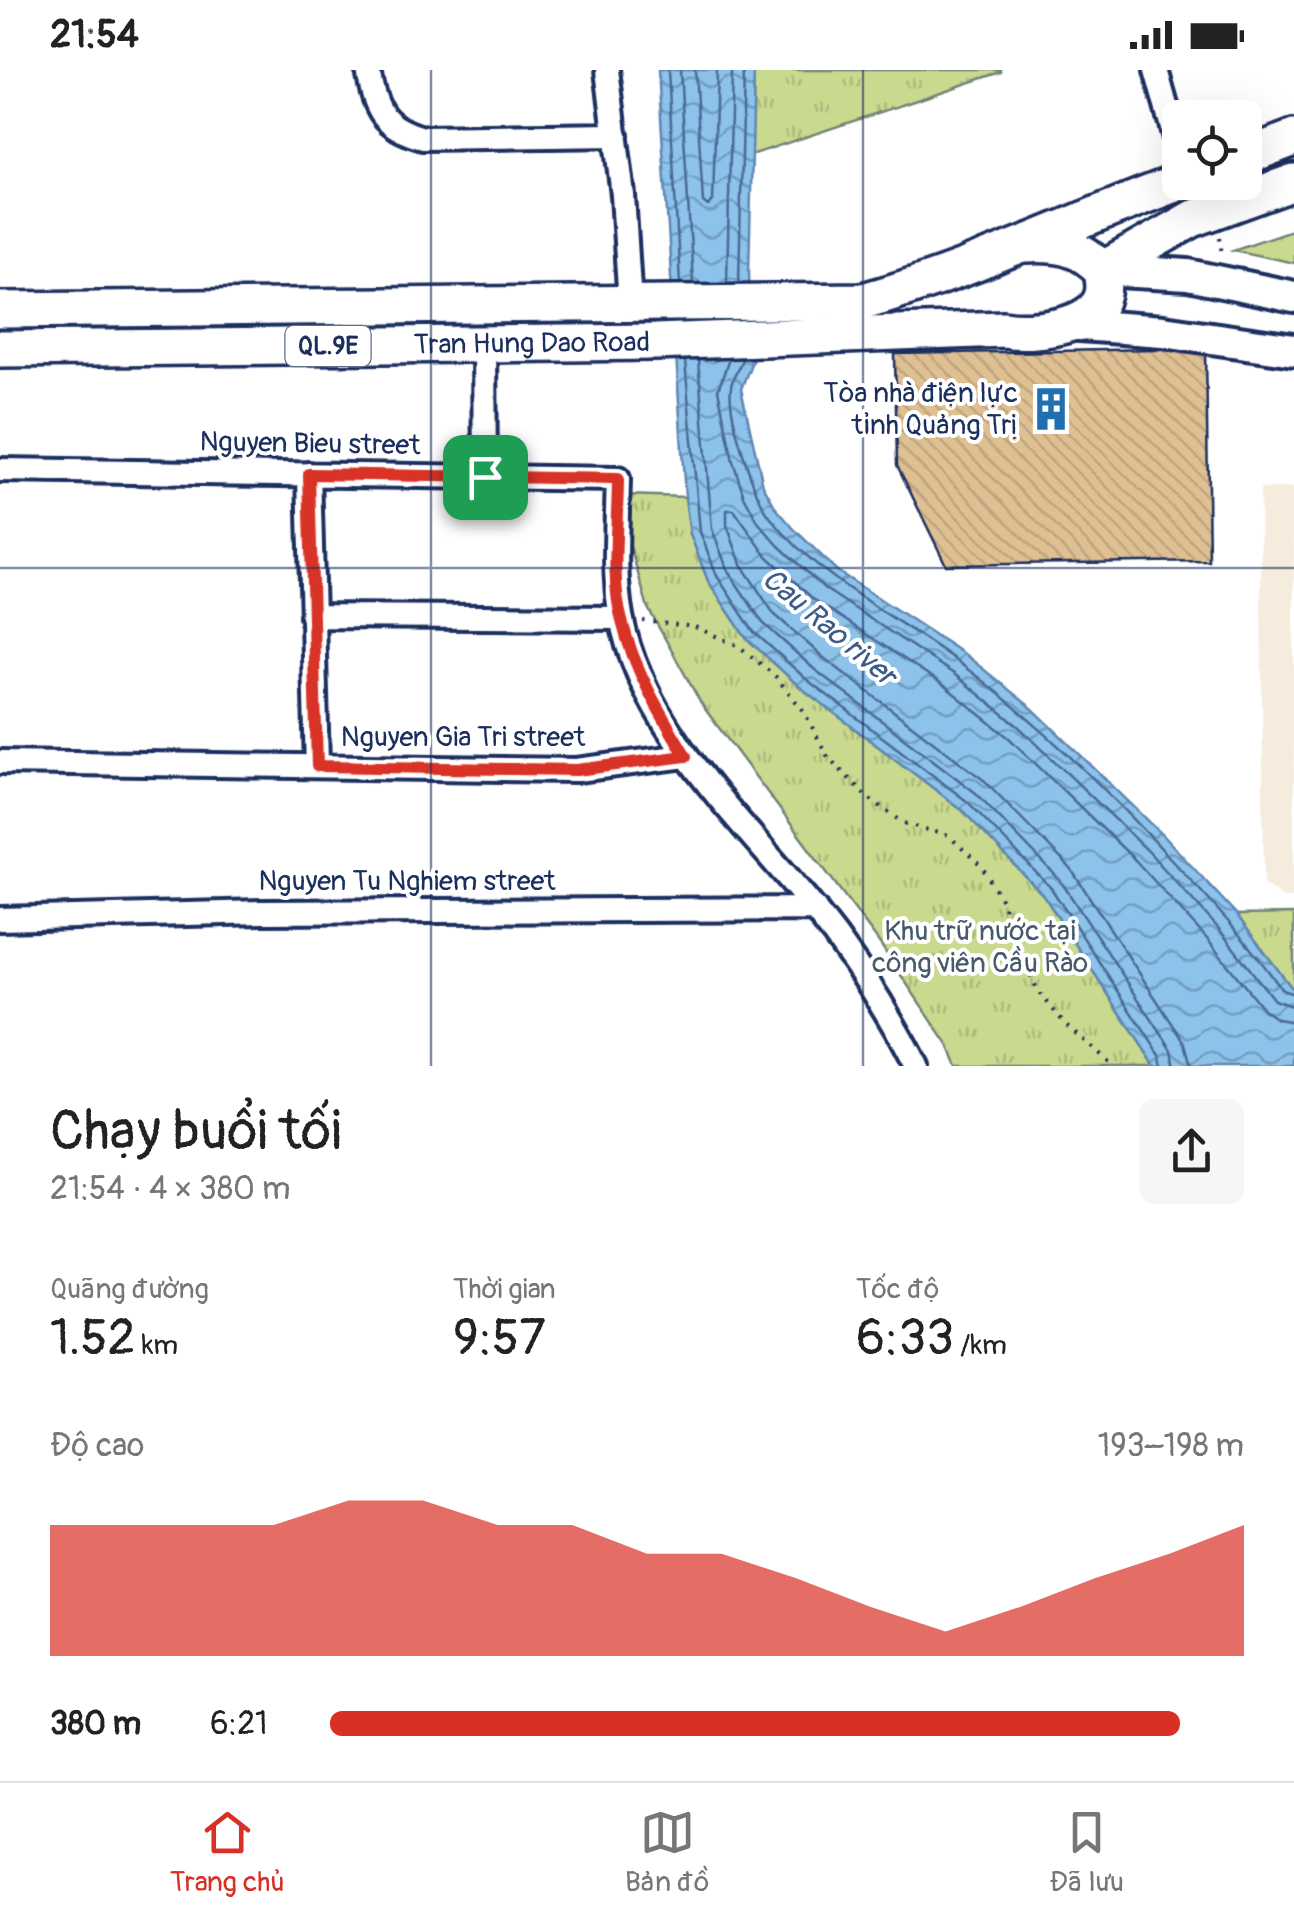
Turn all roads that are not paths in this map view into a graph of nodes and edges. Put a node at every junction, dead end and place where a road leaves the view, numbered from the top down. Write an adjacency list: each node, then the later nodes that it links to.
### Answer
1 (368, 70): 5 (street)
2 (608, 70): 5 (street)
3 (1156, 70): 4 (street)
4 (1164, 100)
5 (616, 135): 14 (street)
6 (1294, 138): 7 (main road)
7 (1262, 151)
8 (1294, 182): 12 (main road)
9 (1162, 189): 10 (main road)
10 (1027, 245): 11 (main road); 12 (main road)
11 (993, 257): 14 (main road, QL.9E); 17 (main road)
12 (1102, 270): 13 (main road); 16 (main road)
13 (1294, 297)
14 (642, 305): 15 (main road, Tran Hung Dao Road / QL.9E)
15 (0, 310)
16 (1066, 324): 17 (main road, Tran Hung Dao Road); 20 (main road)
17 (1004, 329): 18 (main road, Tran Hung Dao Road / QL.9E)
18 (484, 344): 19 (main road, Tran Hung Dao Road / QL.9E); 23 (street)
19 (0, 349)
20 (1294, 350)
21 (0, 470): 22 (street, Nguyen Bieu street)
22 (309, 474): 23 (street, Nguyen Bieu street); 24 (street)
23 (485, 477): 25 (street, Nguyen Bieu street)
24 (312, 616): 25 (street); 28 (street)
25 (620, 618): 26 (street)
26 (686, 756): 28 (street, Nguyen Gia Tri street); 29 (street)
27 (0, 762): 28 (street, Nguyen Gia Tri street)
28 (317, 766)
29 (815, 909): 30 (street, Nguyen Tu Nghiem street); 31 (street)
30 (0, 918)
31 (916, 1066)

